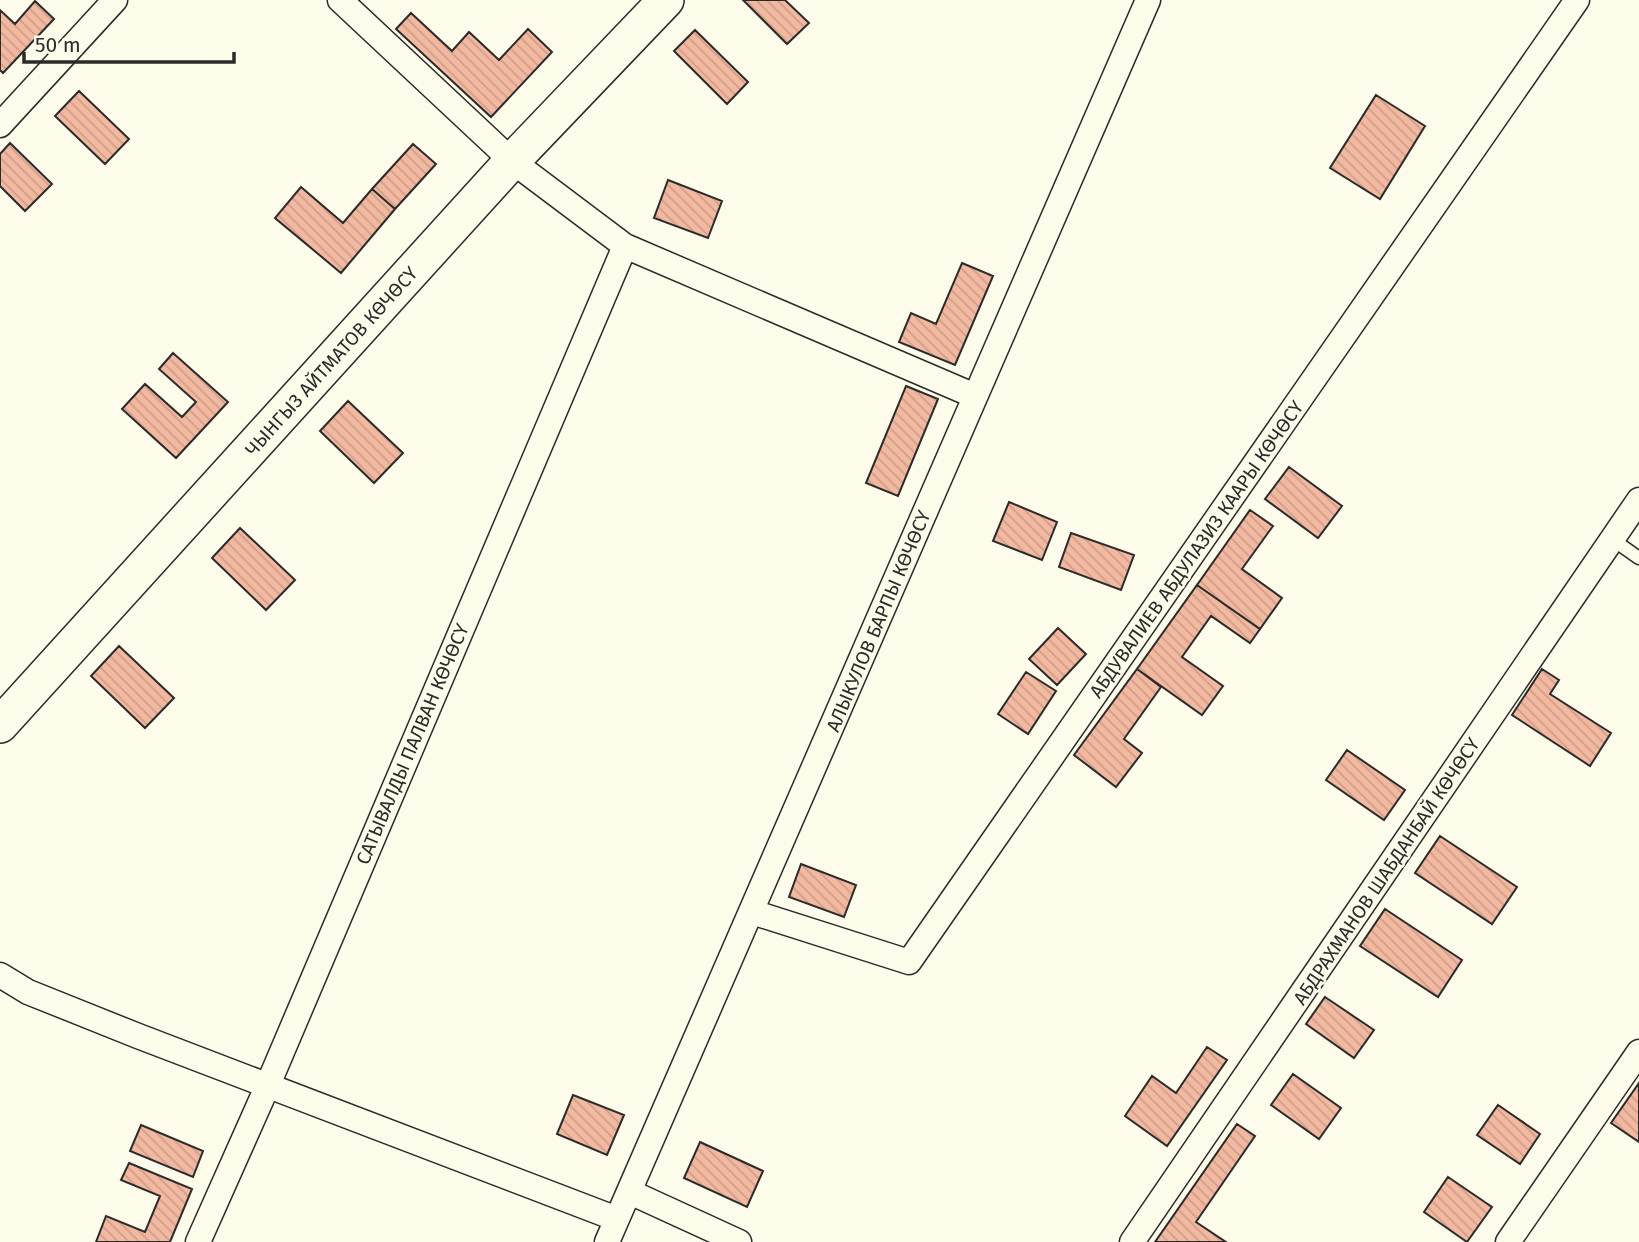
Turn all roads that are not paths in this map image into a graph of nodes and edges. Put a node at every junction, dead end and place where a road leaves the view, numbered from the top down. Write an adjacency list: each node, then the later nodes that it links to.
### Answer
1 (115, 0): 6 (street)
2 (340, 0): 7 (street)
3 (666, 0): 7 (main road, ЧЫНГЫЗ АЙТМАТОВ КӨЧӨСҮ)
4 (1148, 0): 9 (street, АЛЫКУЛОВ БАРПЫ КӨЧӨСҮ)
5 (1577, 0): 14 (street, АБДУВАЛИЕВ АБДУЛАЗИЗ КААРЫ КӨЧӨСҮ)
6 (0, 125)
7 (512, 160): 8 (street); 13 (main road, ЧЫНГЫЗ АЙТМАТОВ КӨЧӨСҮ)
8 (625, 246): 9 (street); 17 (street, САТЫВАЛДЫ ПАЛВАН КӨЧӨСҮ)
9 (975, 396): 14 (street, АЛЫКУЛОВ БАРПЫ КӨЧӨСҮ)
10 (1639, 500): 11 (street, АБДРАХМАНОВ ШАБДАНБАЙ КӨЧӨСҮ)
11 (1612, 539): 12 (lane); 23 (street, АБДРАХМАНОВ ШАБДАНБАЙ КӨЧӨСҮ)
12 (1639, 558)
13 (0, 725)
14 (752, 912): 18 (street, АЛЫКУЛОВ БАРПЫ КӨЧӨСҮ)
15 (0, 975): 17 (street)
16 (1639, 1052): 24 (street)
17 (267, 1087): 19 (street); 20 (street, САТЫВАЛДЫ ПАЛВАН КӨЧӨСҮ)
18 (630, 1192): 19 (street, АЛЫКУЛОВ БАРПЫ КӨЧӨСҮ); 22 (street)
19 (617, 1219): 21 (street, АЛЫКУЛОВ БАРПЫ КӨЧӨСҮ)
20 (198, 1242)
21 (607, 1242)
22 (739, 1242)
23 (1132, 1242)
24 (1508, 1242)

